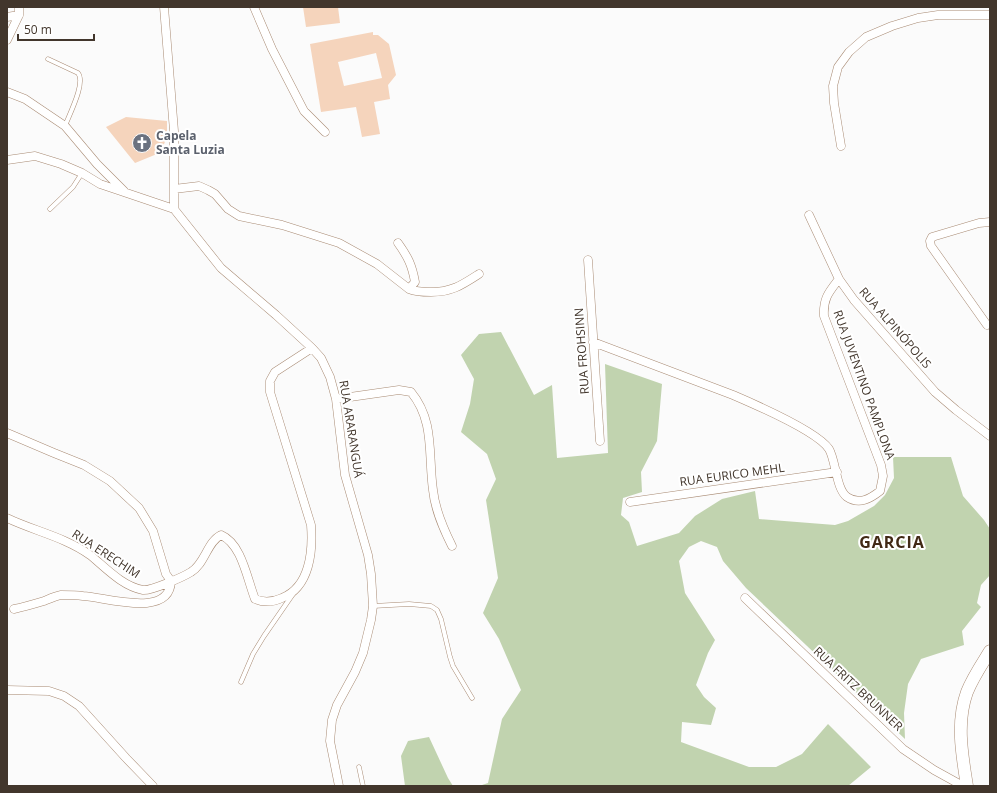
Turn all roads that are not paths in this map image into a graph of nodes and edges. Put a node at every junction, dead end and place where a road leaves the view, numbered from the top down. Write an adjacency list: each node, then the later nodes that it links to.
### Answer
1 (164, 7): 14 (street)
2 (254, 7): 10 (street)
3 (19, 11): 5 (street); 6 (street)
4 (990, 15): 11 (street)
5 (7, 17)
6 (7, 40)
7 (48, 59): 9 (lane)
8 (7, 92): 9 (street)
9 (64, 126): 15 (street)
10 (324, 132)
11 (841, 146)
12 (7, 160): 13 (street)
13 (82, 173): 15 (street); 16 (lane)
14 (174, 189): 17 (street); 24 (street)
15 (126, 193): 17 (street)
16 (50, 209)
17 (174, 209): 27 (street, RUA ARARANGUÁ)
18 (809, 215): 23 (street, RUA ALPINÓPOLIS)
19 (990, 222): 25 (street)
20 (398, 243): 24 (street)
21 (588, 260): 26 (street, RUA FROHSINN)
22 (479, 274): 24 (street)
23 (839, 279): 30 (street, RUA ALPINÓPOLIS); 32 (street, RUA JUVENTINO PAMPLONA)
24 (409, 289)
25 (987, 325)
26 (593, 342): 31 (street, RUA FROHSINN); 32 (street, RUA JUVENTINO PAMPLONA)
27 (312, 348): 28 (street, RUA ARARANGUÁ); 37 (street)
28 (336, 399): 35 (street); 39 (street, RUA ARARANGUÁ)
29 (7, 432): 36 (street)
30 (990, 436)
31 (600, 441)
32 (837, 472): 33 (street, RUA EURICO MEHL)
33 (630, 502)
34 (7, 518): 36 (street, RUA ERECHIM)
35 (452, 546)
36 (171, 581): 37 (street, RUA ERECHIM); 40 (street)
37 (298, 588): 42 (lane)
38 (745, 598): 49 (street, RUA FRITZ BRUNNER)
39 (373, 606): 44 (lane); 47 (street, RUA ARARANGUÁ)
40 (14, 609)
41 (990, 651): 50 (main road)
42 (241, 682)
43 (7, 690): 46 (street)
44 (472, 698)
45 (359, 767): 48 (lane)
46 (153, 786)
47 (339, 786)
48 (363, 786)
49 (963, 786)
50 (967, 786)

